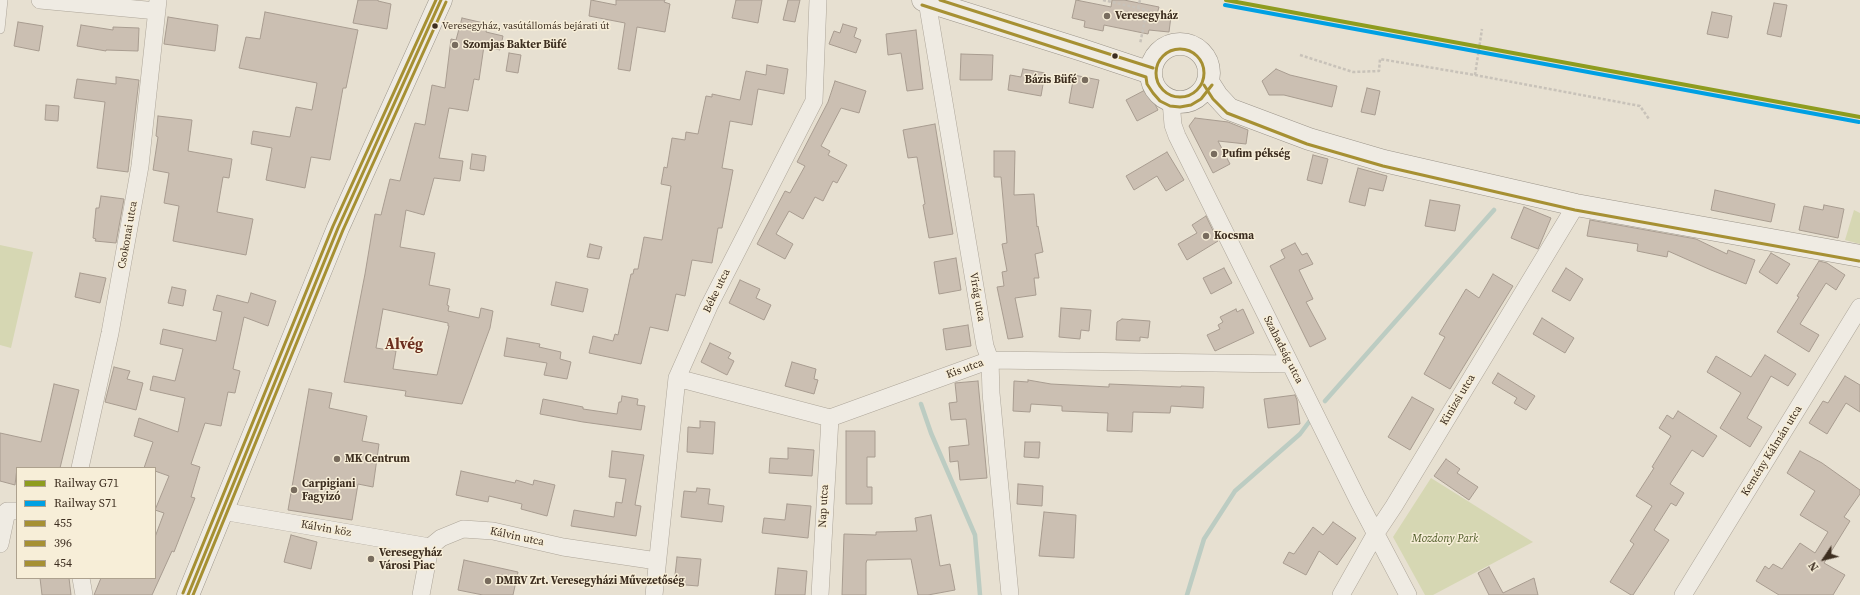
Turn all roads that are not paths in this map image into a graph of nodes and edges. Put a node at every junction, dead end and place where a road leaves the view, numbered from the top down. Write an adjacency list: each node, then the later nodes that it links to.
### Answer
1 (2, 0): 7 (lane)
2 (40, 0): 6 (street)
3 (441, 0): 20 (street)
4 (818, 0): 16 (street, Béke utca)
5 (925, 1): 8 (street); 14 (street, Virág utca)
6 (158, 6): 18 (street, Csokonai utca)
7 (0, 29)
8 (1151, 73): 9 (street); 10 (street)
9 (1208, 82): 10 (street); 11 (street)
10 (1171, 101): 15 (street, Szabadság utca)
11 (1576, 205): 12 (street); 21 (street, Kinizsi utca)
12 (1860, 256)
13 (1860, 307): 34 (street, Kemény Kálmán utca)
14 (990, 360): 15 (street, Kis utca); 17 (street, Kis utca); 31 (street, Virág utca)
15 (1290, 364): 21 (street, Szabadság utca)
16 (677, 378): 17 (street); 24 (street, Béke utca)
17 (830, 418): 30 (street, Nap utca)
18 (80, 467)
19 (8, 509): 22 (street)
20 (222, 512): 23 (street, Kálvin köz); 27 (street)
21 (1376, 533): 32 (street, Kinizsi utca); 33 (street, Szabadság utca)
22 (0, 544)
23 (430, 547): 24 (street, Kálvin utca); 28 (street)
24 (657, 561): 29 (street, Béke utca)
25 (81, 579): 26 (street)
26 (84, 595)
27 (188, 595)
28 (421, 595)
29 (654, 595)
30 (820, 595)
31 (1010, 595)
32 (1341, 595)
33 (1408, 595)
34 (1683, 595)

